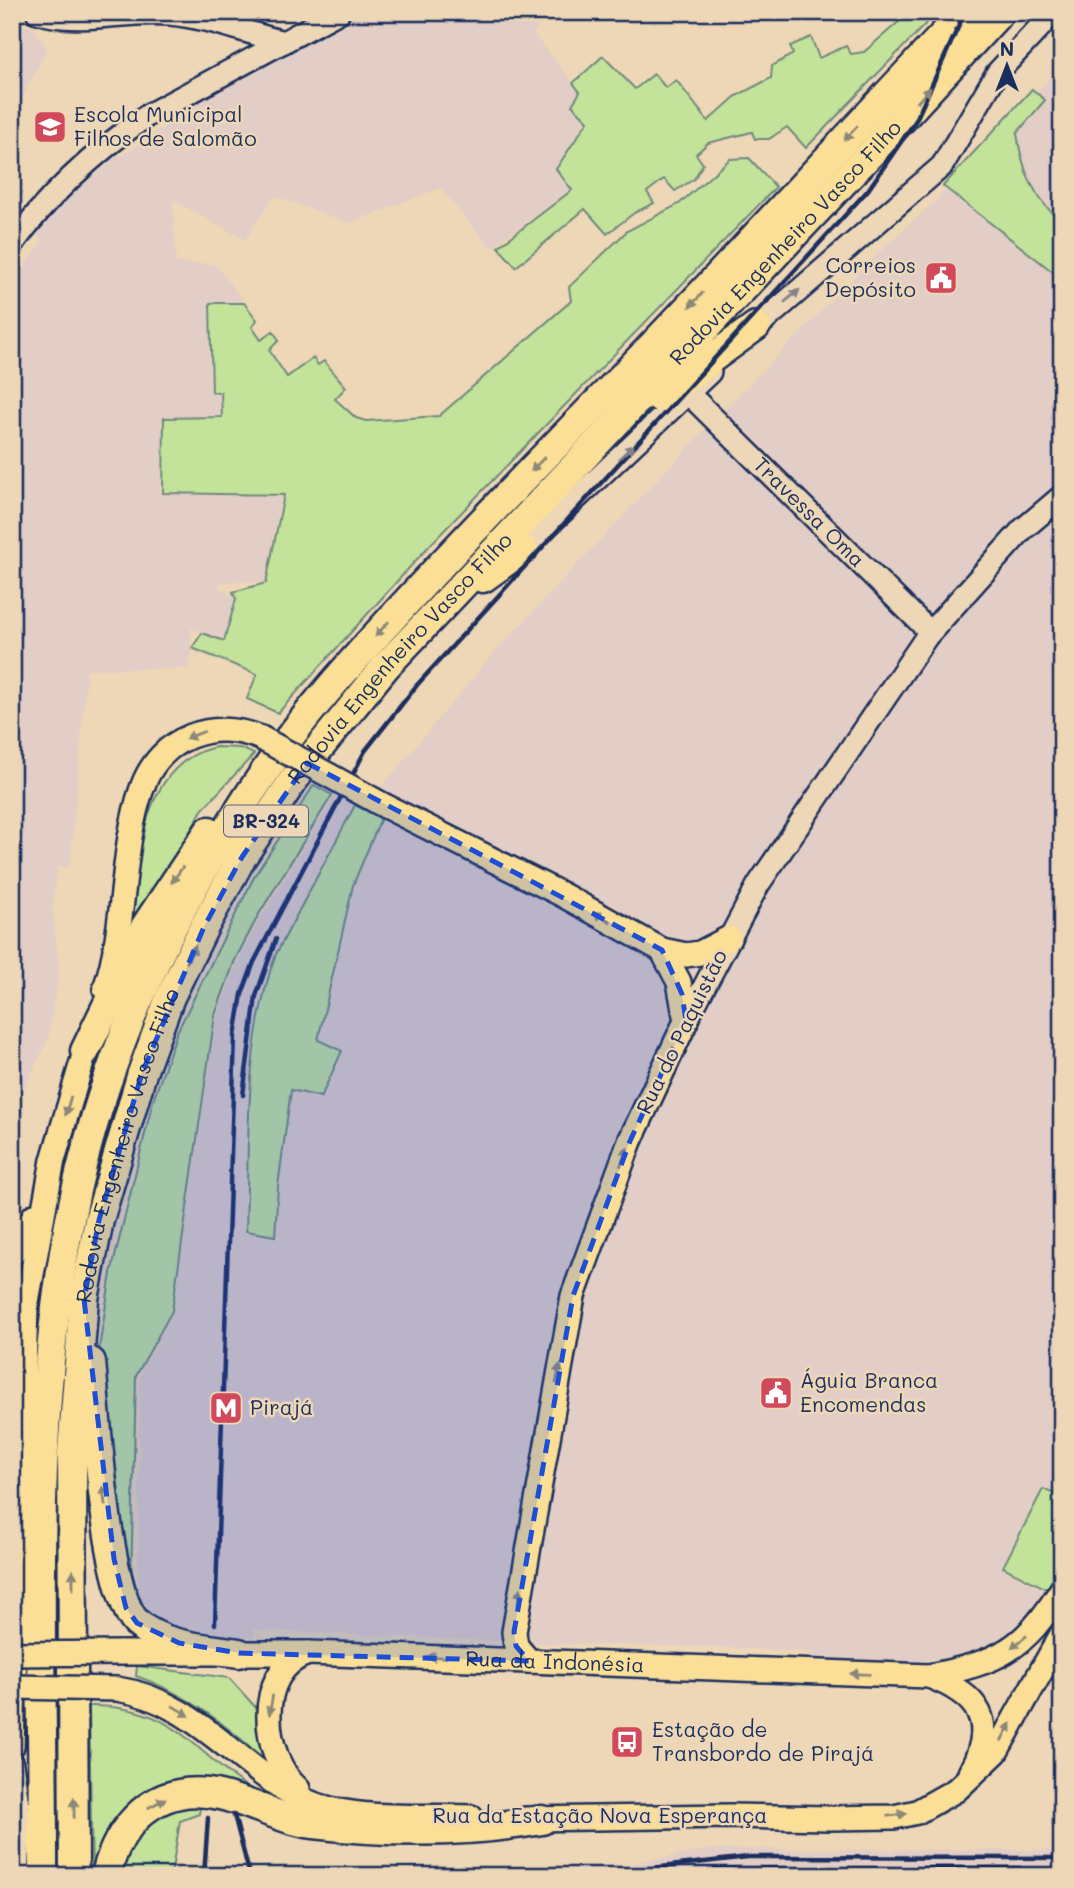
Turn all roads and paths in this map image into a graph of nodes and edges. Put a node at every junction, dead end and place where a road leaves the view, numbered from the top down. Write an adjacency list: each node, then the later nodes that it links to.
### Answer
1 (37, 12): 6 (main road)
2 (339, 12): 6 (main road)
3 (965, 12): 15 (highway, Rodovia Engenheiro Vasco Filho / BR-324, one-way to 15)
4 (1000, 12): 10 (highway, Rodovia Engenheiro Vasco Filho / BR-324, one-way to 4)
5 (1054, 12): 8 (main road, Rodovia Engenheiro Vasco Filho, one-way to 5)
6 (284, 42): 7 (main road)
7 (12, 245)
8 (756, 326): 9 (main road, Rodovia Engenheiro Vasco Filho); 10 (highway)
9 (688, 393): 12 (main road, Rodovia Engenheiro Vasco Filho, one-way to 9); 14 (main road, Travessa Oma)
10 (546, 495): 13 (highway, Rodovia Engenheiro Vasco Filho / BR-324)
11 (1062, 496): 14 (main road, Rua do Paquistão)
12 (523, 549): 13 (highway)
13 (433, 615): 22 (highway, Rodovia Engenheiro Vasco Filho / BR-324, one-way to 13)
14 (930, 632): 16 (main road, Rua do Paquistão)
15 (268, 767): 19 (highway, one-way to 19); 39 (highway, Rodovia Engenheiro Vasco Filho / BR-324)
16 (729, 938): 17 (main road); 18 (main road, Rua do Paquistão)
17 (662, 950): 18 (main road); 19 (main road, one-way to 19, bridge)
18 (686, 1020): 30 (main road, Rua do Paquistão, one-way to 18)
19 (85, 1052): 20 (main road, one-way to 20)
20 (53, 1160): 21 (main road); 24 (main road)
21 (12, 1254)
22 (84, 1299): 27 (highway, one-way to 22); 40 (highway, Rodovia Engenheiro Vasco Filho / BR-324, one-way to 22)
23 (12, 1420): 24 (main road)
24 (18, 1527): 33 (main road)
25 (1062, 1589): 31 (main road, Rua da Indonésia, one-way to 31)
26 (1062, 1634): 35 (main road, one-way to 26)
27 (239, 1653): 28 (main road, Rua da Indonésia); 29 (main road, Rua da Indonésia, bridge)
28 (307, 1653): 30 (main road, Rua da Indonésia, one-way to 28); 36 (main road, one-way to 36)
29 (12, 1654)
30 (529, 1661): 31 (main road, Rua da Indonésia, one-way to 30)
31 (929, 1676): 35 (main road)
32 (12, 1687): 36 (main road, Rua da Estação Nova Esperança, one-way to 36, bridge)
33 (12, 1746)
34 (12, 1764): 38 (main road)
35 (964, 1785): 37 (main road, Rua da Estação Nova Esperança, one-way to 35)
36 (322, 1807): 37 (main road, Rua da Estação Nova Esperança)
37 (542, 1820): 41 (highway, one-way to 37)
38 (17, 1876)
39 (43, 1876)
40 (74, 1876)
41 (106, 1876)

